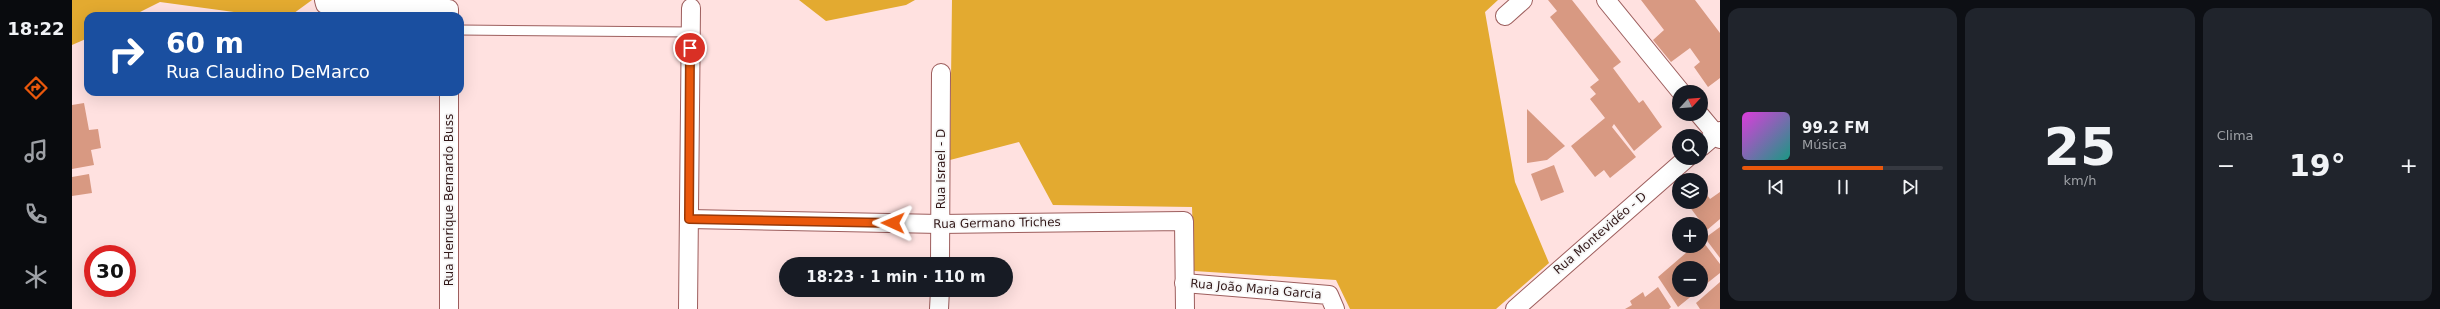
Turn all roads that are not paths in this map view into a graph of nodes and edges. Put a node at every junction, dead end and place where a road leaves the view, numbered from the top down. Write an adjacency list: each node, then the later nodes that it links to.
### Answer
1 (1523, 0): 6 (street)
2 (1606, 0): 10 (street)
3 (325, 2): 5 (street)
4 (691, 8): 8 (street)
5 (449, 12)
6 (1505, 16)
7 (464, 30): 8 (lane)
8 (691, 32): 16 (street)
9 (941, 73): 17 (street, Rua Israel - D)
10 (1675, 85)
11 (449, 96): 22 (street, Rua Henrique Bernardo Buss)
12 (1706, 121): 13 (street)
13 (1719, 135): 14 (street)
14 (1708, 142)
15 (1679, 165): 26 (street, Rua Montevidéo - D)
16 (689, 219): 17 (street, Rua Germano Triches); 23 (street)
17 (940, 224): 18 (street, Rua Israel - D); 19 (street, Rua Germano Triches)
18 (940, 257)
19 (1184, 283): 21 (street, Rua João Maria Garcia); 25 (street)
20 (940, 297): 24 (street)
21 (1332, 302)
22 (448, 309)
23 (688, 309)
24 (940, 309)
25 (1185, 309)
26 (1515, 309)

